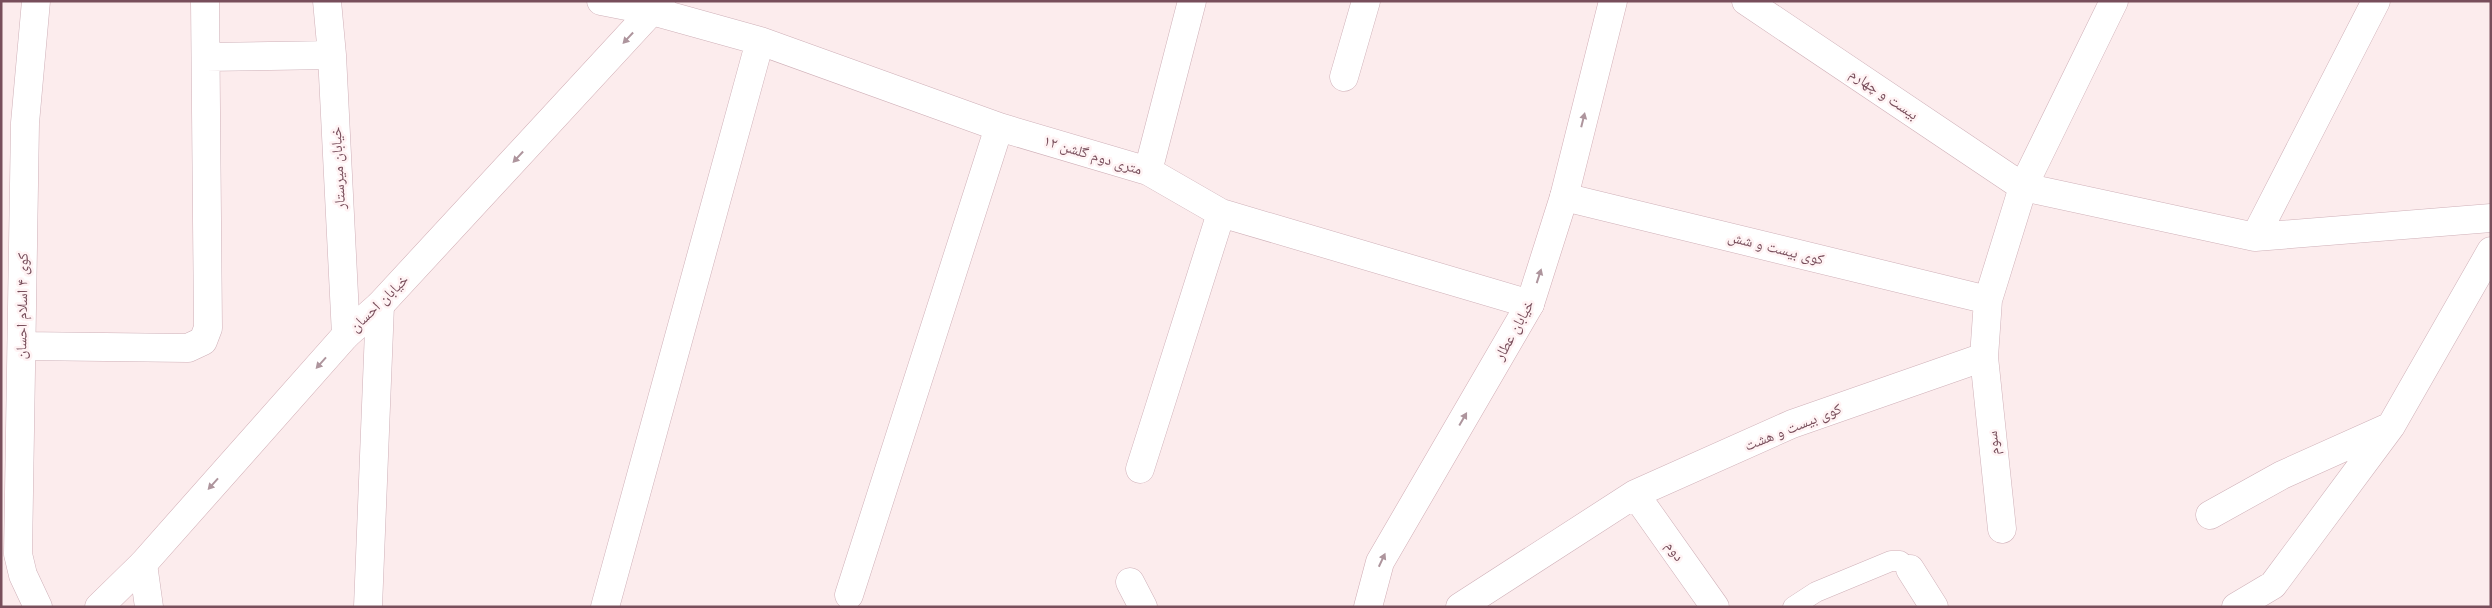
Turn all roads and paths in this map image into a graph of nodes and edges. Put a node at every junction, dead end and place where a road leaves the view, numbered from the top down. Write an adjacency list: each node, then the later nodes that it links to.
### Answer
1 (36, 1): 16 (street, کوی ۴ اسلام احسان)
2 (205, 1): 14 (street)
3 (327, 1): 13 (street, خیابان میرستار)
4 (601, 1): 11 (street, ۱۲ متری دوم گلشن)
5 (1192, 1): 18 (street)
6 (1366, 1): 15 (street)
7 (1613, 1): 20 (street, خیابان عطار, one-way to 7)
8 (1746, 1): 19 (street, بیست و چهارم)
9 (2114, 1): 19 (street)
10 (2376, 1): 23 (street)
11 (657, 6): 12 (street, ۱۲ متری دوم گلشن); 27 (street, خیابان احسان, one-way to 27)
12 (760, 42): 17 (street, ۱۲ متری دوم گلشن); 45 (street)
13 (332, 55): 14 (street); 28 (street, خیابان میرستار)
14 (206, 57): 29 (street)
15 (1344, 77)
16 (13, 123): 29 (street, کوی ۴ اسلام احسان)
17 (999, 126): 18 (street, ۱۲ متری دوم گلشن); 39 (street)
18 (1148, 171): 21 (street, ۱۲ متری دوم گلشن)
19 (2023, 187): 23 (street); 25 (street)
20 (1564, 197): 25 (street, کوی بیست و شش); 26 (street, خیابان عطار, one-way to 20)
21 (1221, 213): 26 (street, ۱۲ متری دوم گلشن); 32 (street)
22 (2491, 218): 23 (street)
23 (2255, 238)
24 (2491, 251): 31 (street)
25 (1988, 300): 30 (street)
26 (1530, 304): 47 (street, خیابان عطار, one-way to 26)
27 (380, 305): 28 (street, خیابان احسان); 44 (street)
28 (346, 334): 36 (street, خیابان احسان, one-way to 36)
29 (22, 346): 41 (street, کوی ۴ اسلام احسان)
30 (1984, 358): 33 (street, کوی بیست و هشت); 35 (street, سوم)
31 (2390, 426): 34 (street); 51 (street)
32 (1140, 469)
33 (1635, 494): 40 (street, کوی بیست و هشت); 48 (street, دوم)
34 (2210, 516)
35 (2002, 529)
36 (143, 564): 42 (street, خیابان احسان); 43 (street)
37 (1910, 569): 49 (lane); 50 (street)
38 (1130, 582): 46 (street)
39 (849, 595)
40 (1480, 602)
41 (38, 607)
42 (99, 607)
43 (149, 607)
44 (368, 607)
45 (605, 607)
46 (1143, 607)
47 (1368, 607)
48 (1715, 607)
49 (1793, 607)
50 (1934, 607)
51 (2236, 607)

